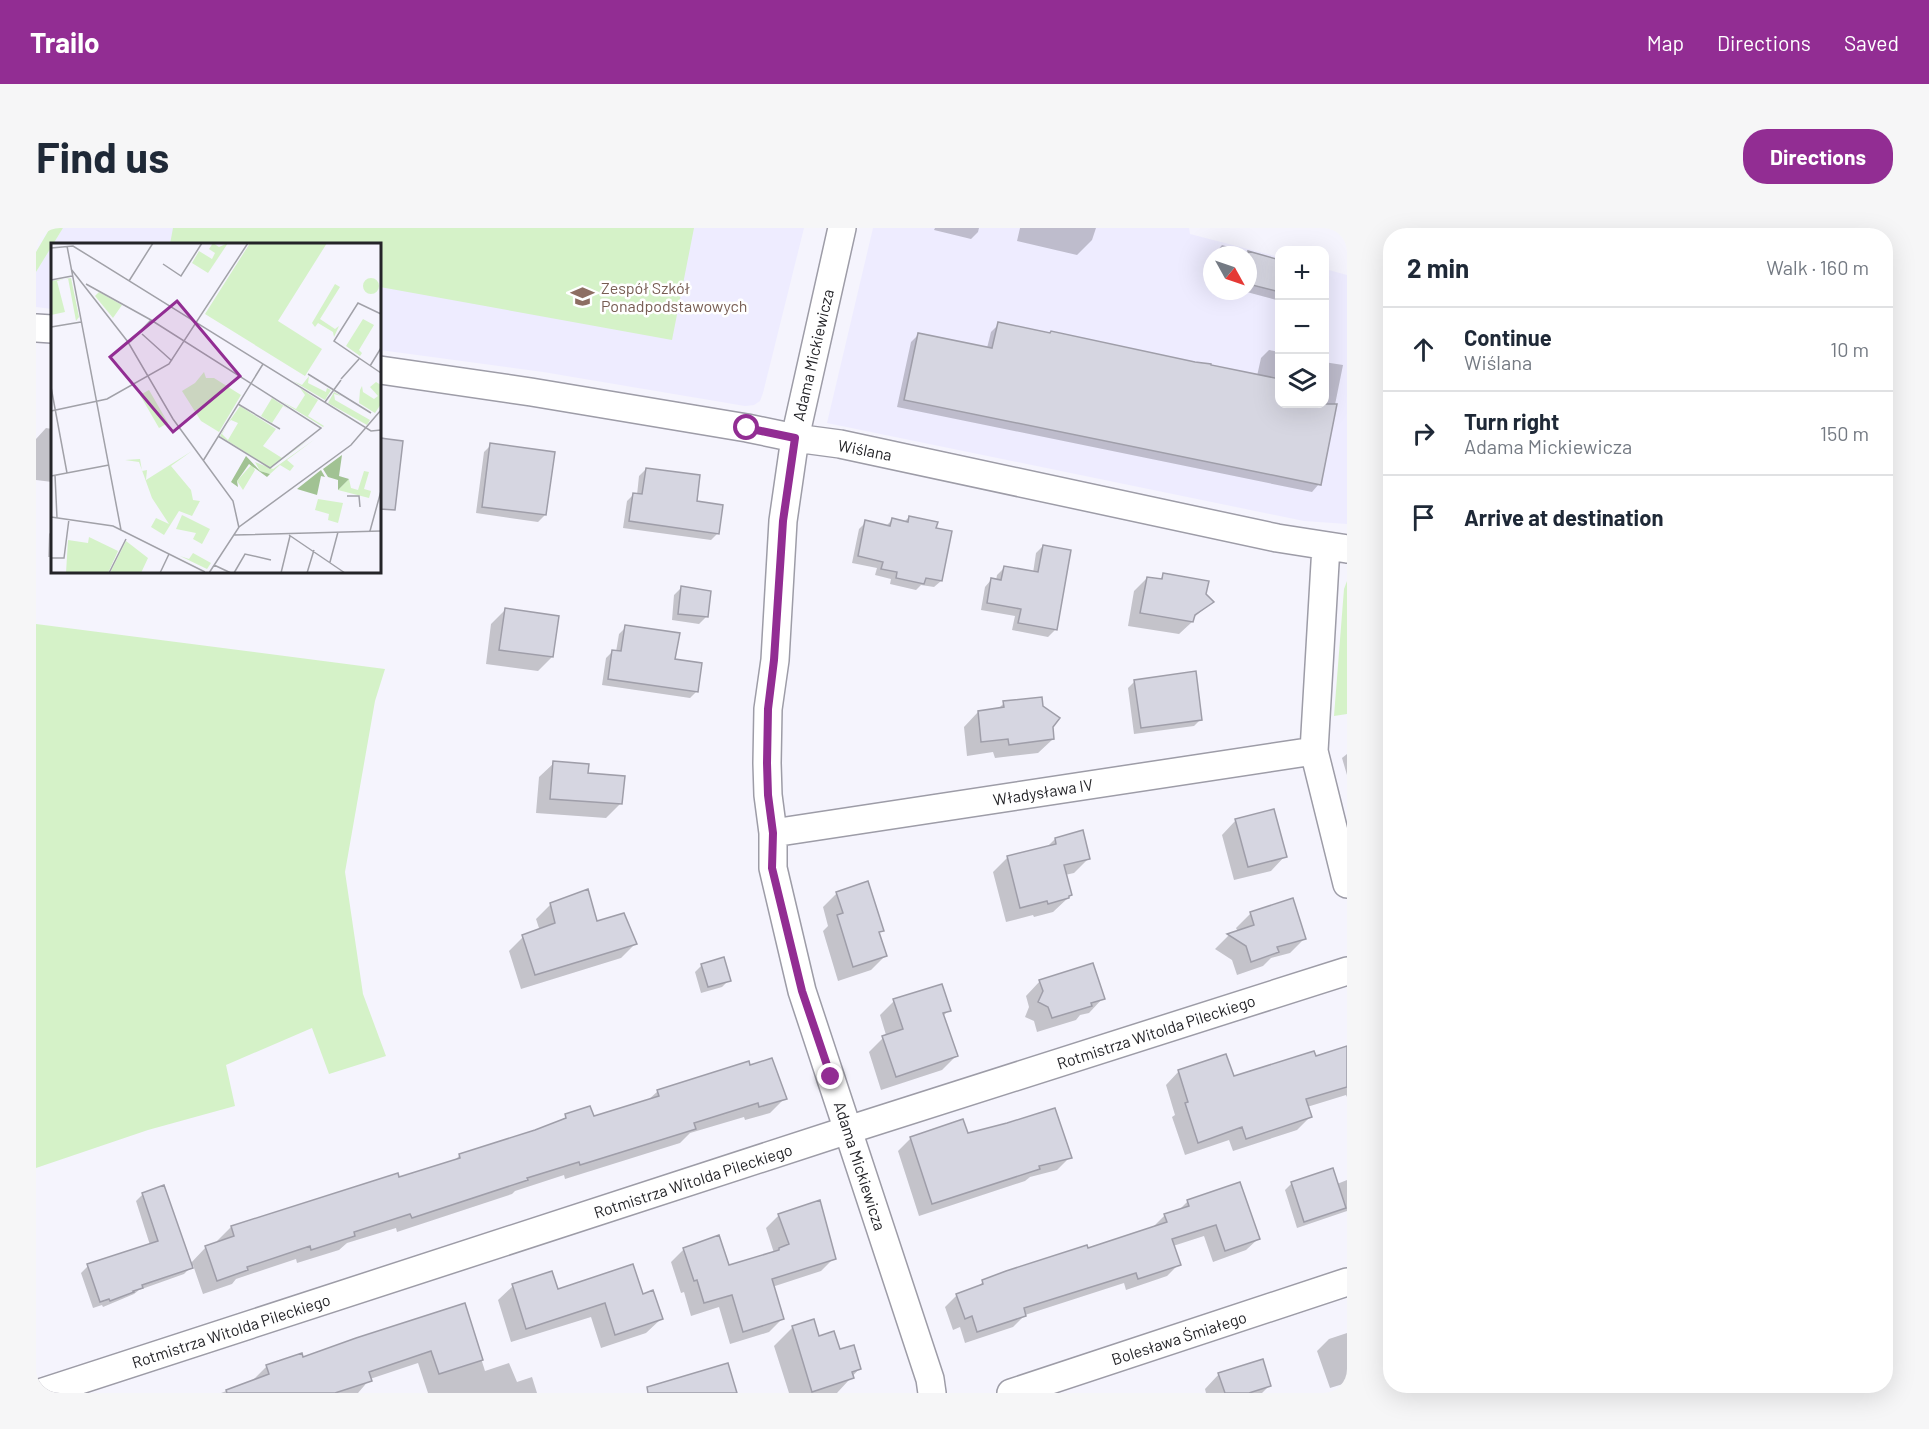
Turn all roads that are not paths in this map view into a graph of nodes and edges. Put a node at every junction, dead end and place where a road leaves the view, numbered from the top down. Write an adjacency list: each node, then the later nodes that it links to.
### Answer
1 (842, 228): 5 (street, Adama Mickiewicza)
2 (36, 328): 3 (street)
3 (51, 329)
4 (381, 370): 5 (street, Wiślana)
5 (795, 438): 6 (street, Wiślana); 8 (street, Adama Mickiewicza)
6 (1337, 548): 7 (street)
7 (1314, 751): 8 (street, Władysława IV); 9 (street)
8 (773, 833): 11 (street, Adama Mickiewicza)
9 (1347, 884)
10 (1347, 971): 11 (street, Rotmistrza Witolda Pileckiego)
11 (848, 1131): 13 (street, Rotmistrza Witolda Pileckiego); 14 (street, Adama Mickiewicza)
12 (1347, 1282): 15 (street, Bolesława Śmiałego)
13 (40, 1393)
14 (933, 1393)
15 (1011, 1393)

